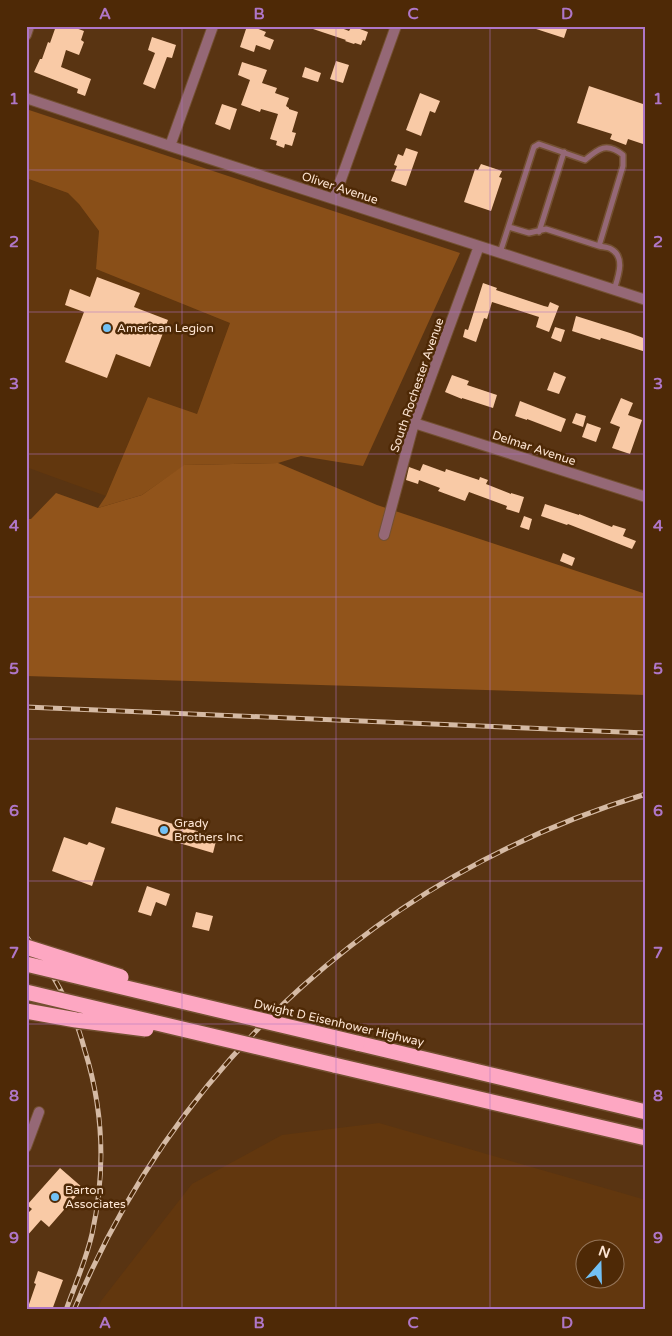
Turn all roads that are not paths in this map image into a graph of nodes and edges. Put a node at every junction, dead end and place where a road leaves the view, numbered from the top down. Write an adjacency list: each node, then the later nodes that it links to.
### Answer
1 (29, 26): 4 (street)
2 (213, 26): 6 (street)
3 (396, 26): 8 (street)
4 (26, 35)
5 (26, 98): 6 (street, Oliver Avenue)
6 (170, 146): 8 (street, Oliver Avenue)
7 (564, 152): 9 (lane); 10 (lane); 12 (lane)
8 (334, 199): 11 (street, Oliver Avenue)
9 (509, 227): 10 (lane); 13 (lane)
10 (539, 232): 12 (lane)
11 (479, 246): 13 (street, Oliver Avenue); 16 (street, South Rochester Avenue)
12 (599, 246): 14 (lane)
13 (500, 253): 14 (street, Oliver Avenue)
14 (614, 290): 15 (street, Oliver Avenue)
15 (646, 300)
16 (414, 423): 17 (street, Delmar Avenue); 18 (street, South Rochester Avenue)
17 (646, 497)
18 (384, 535)
19 (26, 947): 23 (highway, bridge)
20 (26, 964): 23 (highway, Dwight D Eisenhower Highway, bridge)
21 (26, 992): 24 (highway, bridge)
22 (26, 1011): 24 (highway, bridge)
23 (227, 1012): 26 (highway, Dwight D Eisenhower Highway, bridge)
24 (230, 1040): 27 (highway, bridge)
25 (39, 1112): 28 (street)
26 (646, 1112)
27 (646, 1138)
28 (26, 1147)

